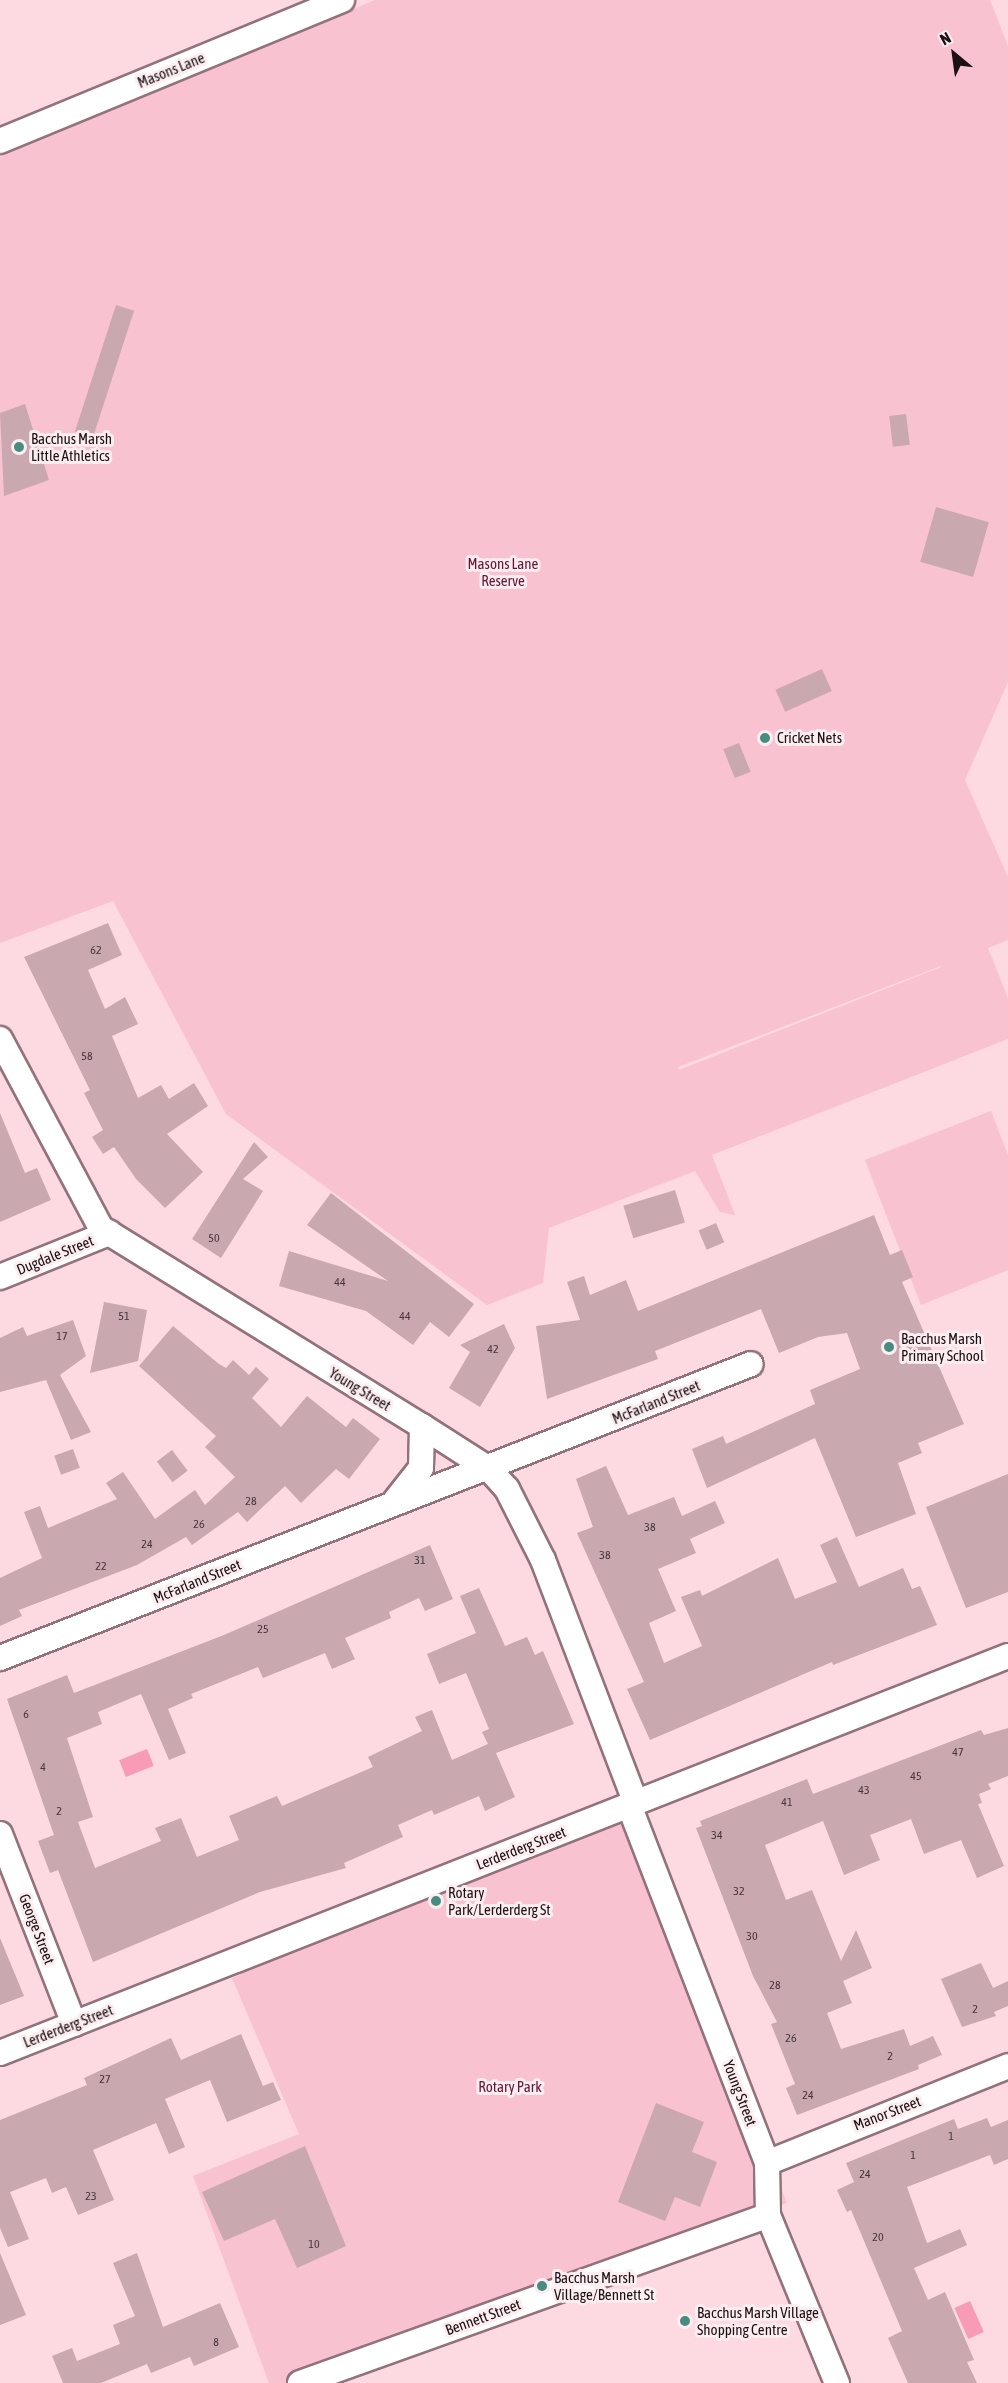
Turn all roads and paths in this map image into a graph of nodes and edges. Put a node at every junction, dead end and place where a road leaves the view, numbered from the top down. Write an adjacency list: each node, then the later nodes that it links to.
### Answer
1 (342, 0): 2 (street, Masons Lane)
2 (0, 141)
3 (0, 1039): 4 (street, Young Street)
4 (109, 1233): 5 (street, Dugdale Street); 7 (street, Young Street)
5 (0, 1277)
6 (751, 1364): 8 (street, McFarland Street)
7 (422, 1426): 8 (street, Young Street); 9 (street, McFarland Street)
8 (489, 1469): 9 (street, McFarland Street); 12 (street, Young Street)
9 (393, 1503): 11 (street, McFarland Street)
10 (1008, 1656): 12 (street, Lerderderg Street)
11 (0, 1658)
12 (633, 1804): 14 (street, Lerderderg Street); 17 (street, Young Street)
13 (0, 1834): 14 (street, George Street)
14 (74, 2024): 15 (street, Lerderderg Street)
15 (0, 2053)
16 (1008, 2066): 17 (street, Manor Street)
17 (767, 2163): 18 (street, Young Street)
18 (768, 2215): 19 (street, Bennett Street); 20 (street, Young Street)
19 (300, 2383)
20 (837, 2383)

